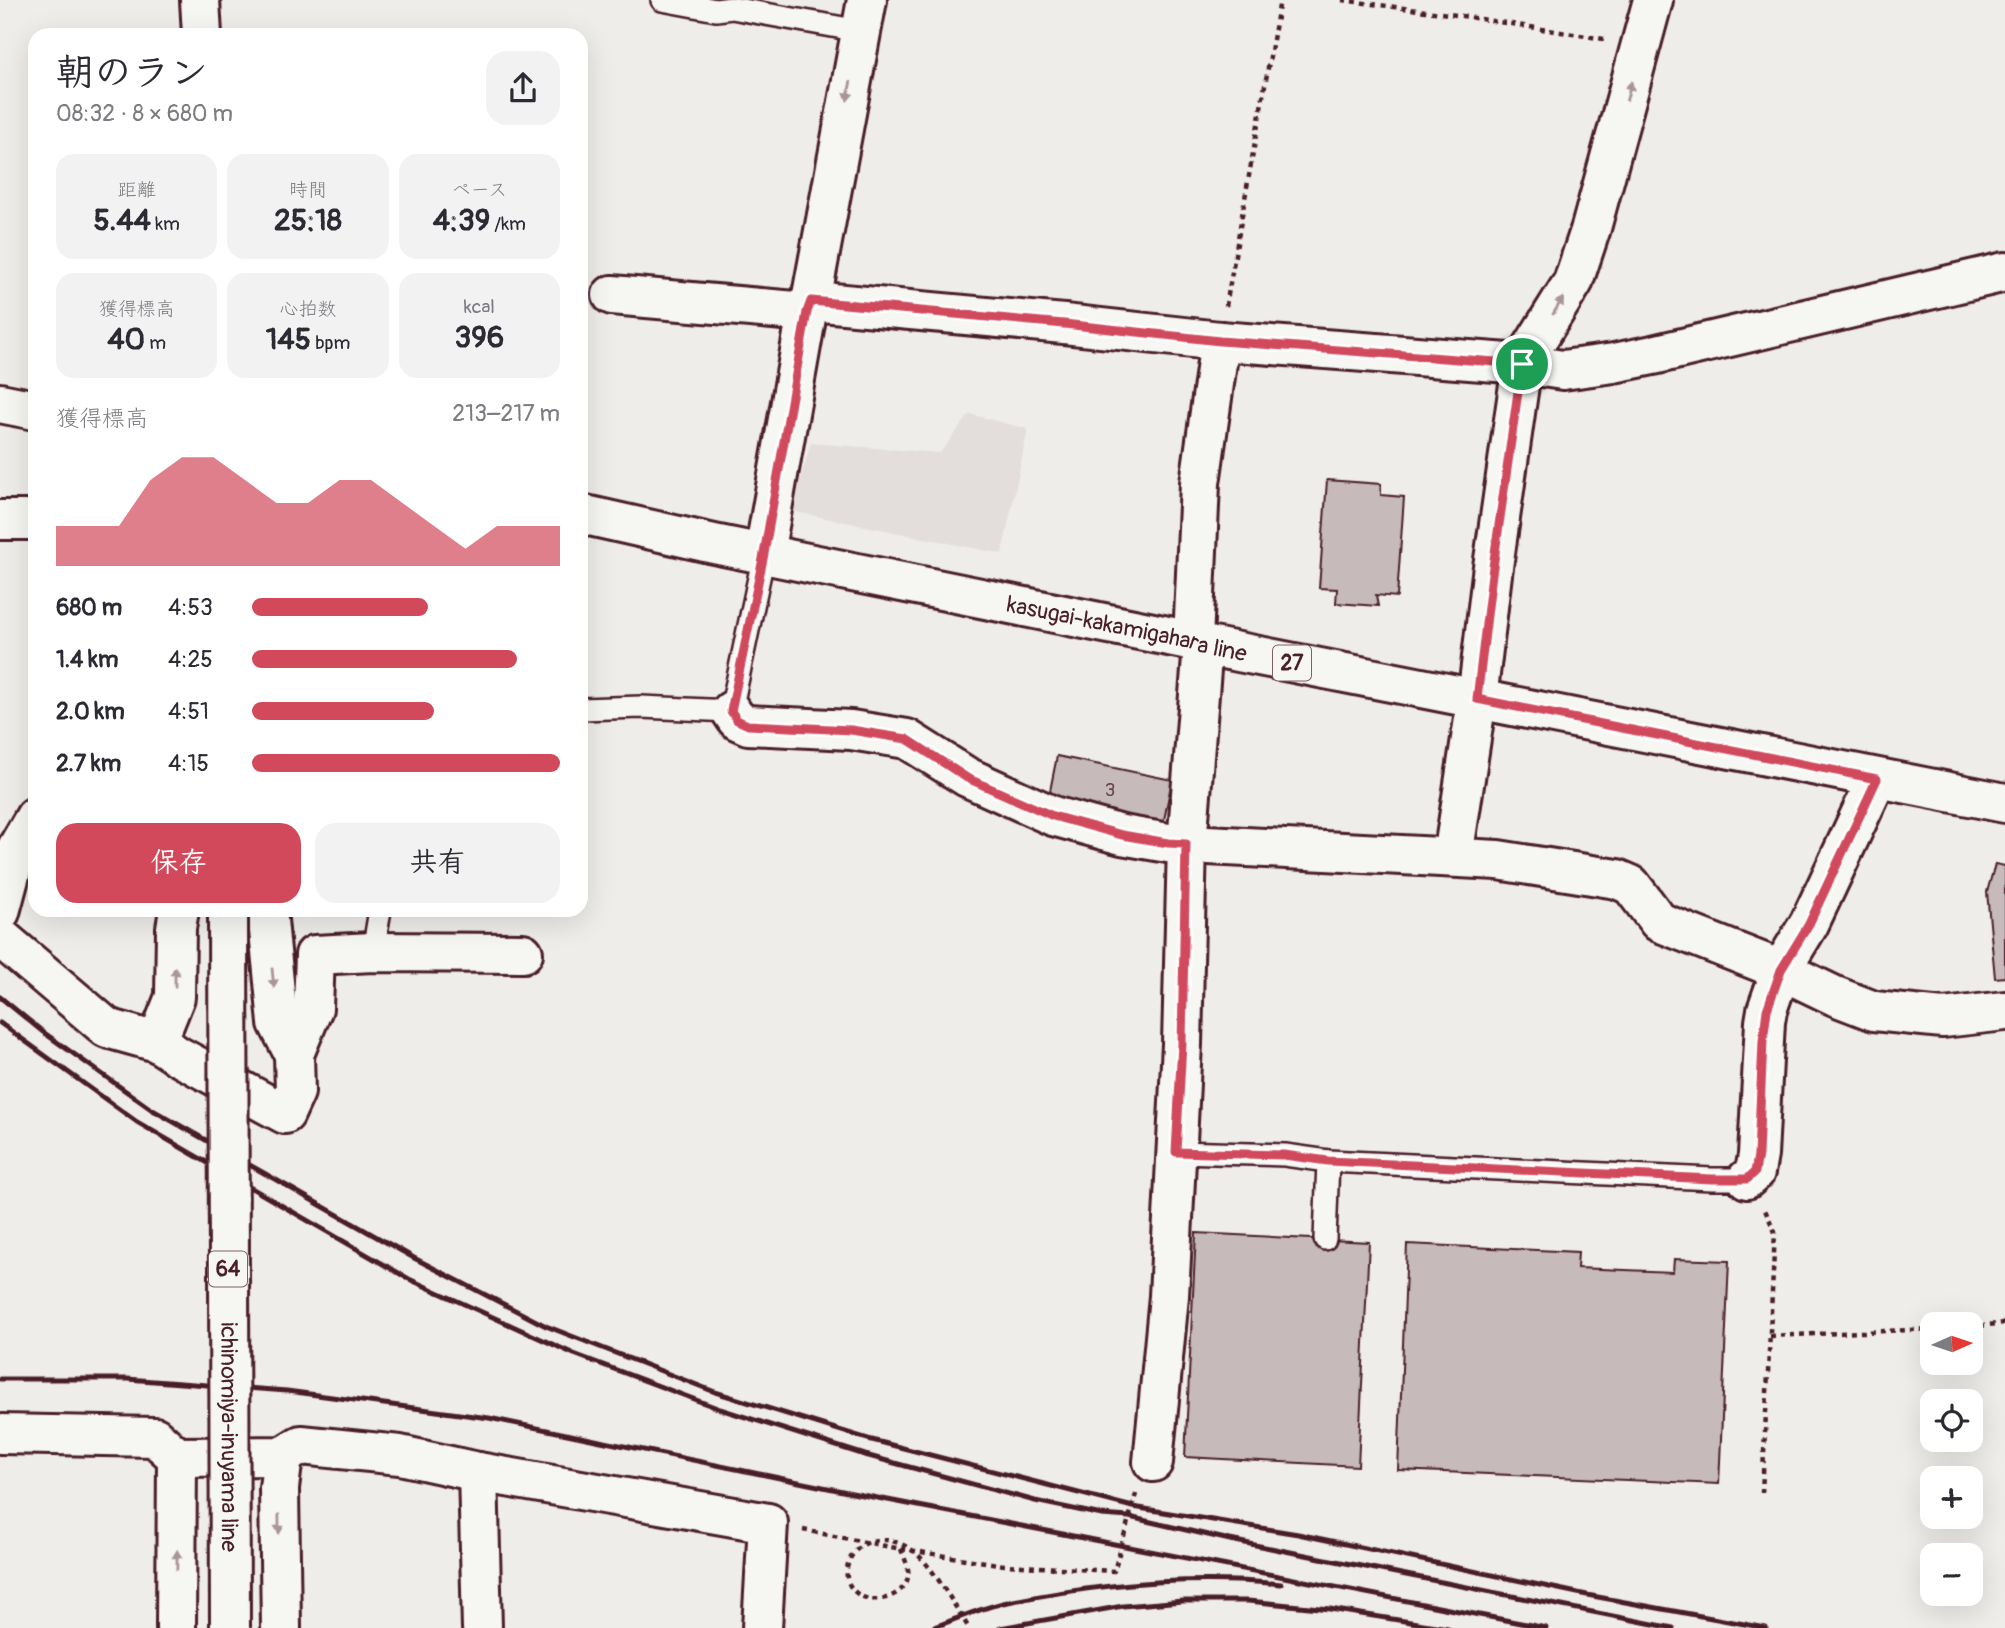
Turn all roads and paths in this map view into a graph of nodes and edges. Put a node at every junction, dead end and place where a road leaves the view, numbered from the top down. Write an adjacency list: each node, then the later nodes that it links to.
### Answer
1 (200, 0): 7 (street)
2 (662, 0): 6 (lane)
3 (1280, 0): 12 (path)
4 (1342, 0): 8 (path)
5 (1653, 0): 8 (street)
6 (863, 16): 11 (street, one-way to 11)
7 (202, 28)
8 (1642, 45): 13 (street, one-way to 8)
9 (2005, 272): 13 (street)
10 (612, 295): 11 (street)
11 (809, 306): 12 (street); 19 (street)
12 (1220, 341): 13 (street); 20 (street)
13 (1522, 364): 21 (street)
14 (0, 403): 15 (street)
15 (28, 409)
16 (588, 516): 19 (street, kasugai-kakamigahara line / 27)
17 (0, 520): 18 (street)
18 (28, 520)
19 (764, 554): 20 (street, kasugai-kakamigahara line / 27); 23 (lane)
20 (1198, 643): 21 (street, kasugai-kakamigahara line / 27); 27 (street)
21 (1477, 699): 24 (street, kasugai-kakamigahara line / 27); 28 (street)
22 (588, 709): 23 (lane)
23 (731, 711): 27 (street)
24 (1877, 779): 25 (street, kasugai-kakamigahara line / 27); 37 (street)
25 (2005, 803)
26 (28, 830): 29 (street)
27 (1186, 844): 28 (street); 41 (street)
28 (1453, 857): 37 (street)
29 (0, 912)
30 (178, 917): 39 (street, one-way to 30)
31 (228, 917): 58 (street, ichinomiya-inuyama line / 64, bridge)
32 (268, 917): 40 (street, one-way to 40)
33 (379, 917): 35 (lane)
34 (0, 937): 39 (street)
35 (373, 952): 36 (street); 40 (street)
36 (523, 953)
37 (1781, 970): 38 (street); 43 (street)
38 (2005, 1011)
39 (157, 1042): 40 (street)
40 (294, 1054)
41 (1176, 1152): 42 (lane); 52 (street)
42 (1328, 1161): 43 (lane); 44 (lane)
43 (1747, 1179): 48 (path)
44 (1325, 1240)
45 (2005, 1323): 46 (path)
46 (1983, 1326)
47 (1920, 1330): 48 (path)
48 (1770, 1336): 54 (path)
49 (0, 1434): 51 (street)
50 (283, 1456): 51 (street); 53 (street); 59 (street, one-way to 59)
51 (177, 1457): 57 (street, one-way to 51)
52 (1153, 1462): 56 (path)
53 (478, 1472): 55 (street); 60 (street)
54 (1762, 1493)
55 (768, 1523): 56 (path); 61 (street)
56 (901, 1549): 62 (path, bridge)
57 (176, 1628)
58 (230, 1628)
59 (281, 1628)
60 (482, 1628)
61 (762, 1628)
62 (969, 1628)

